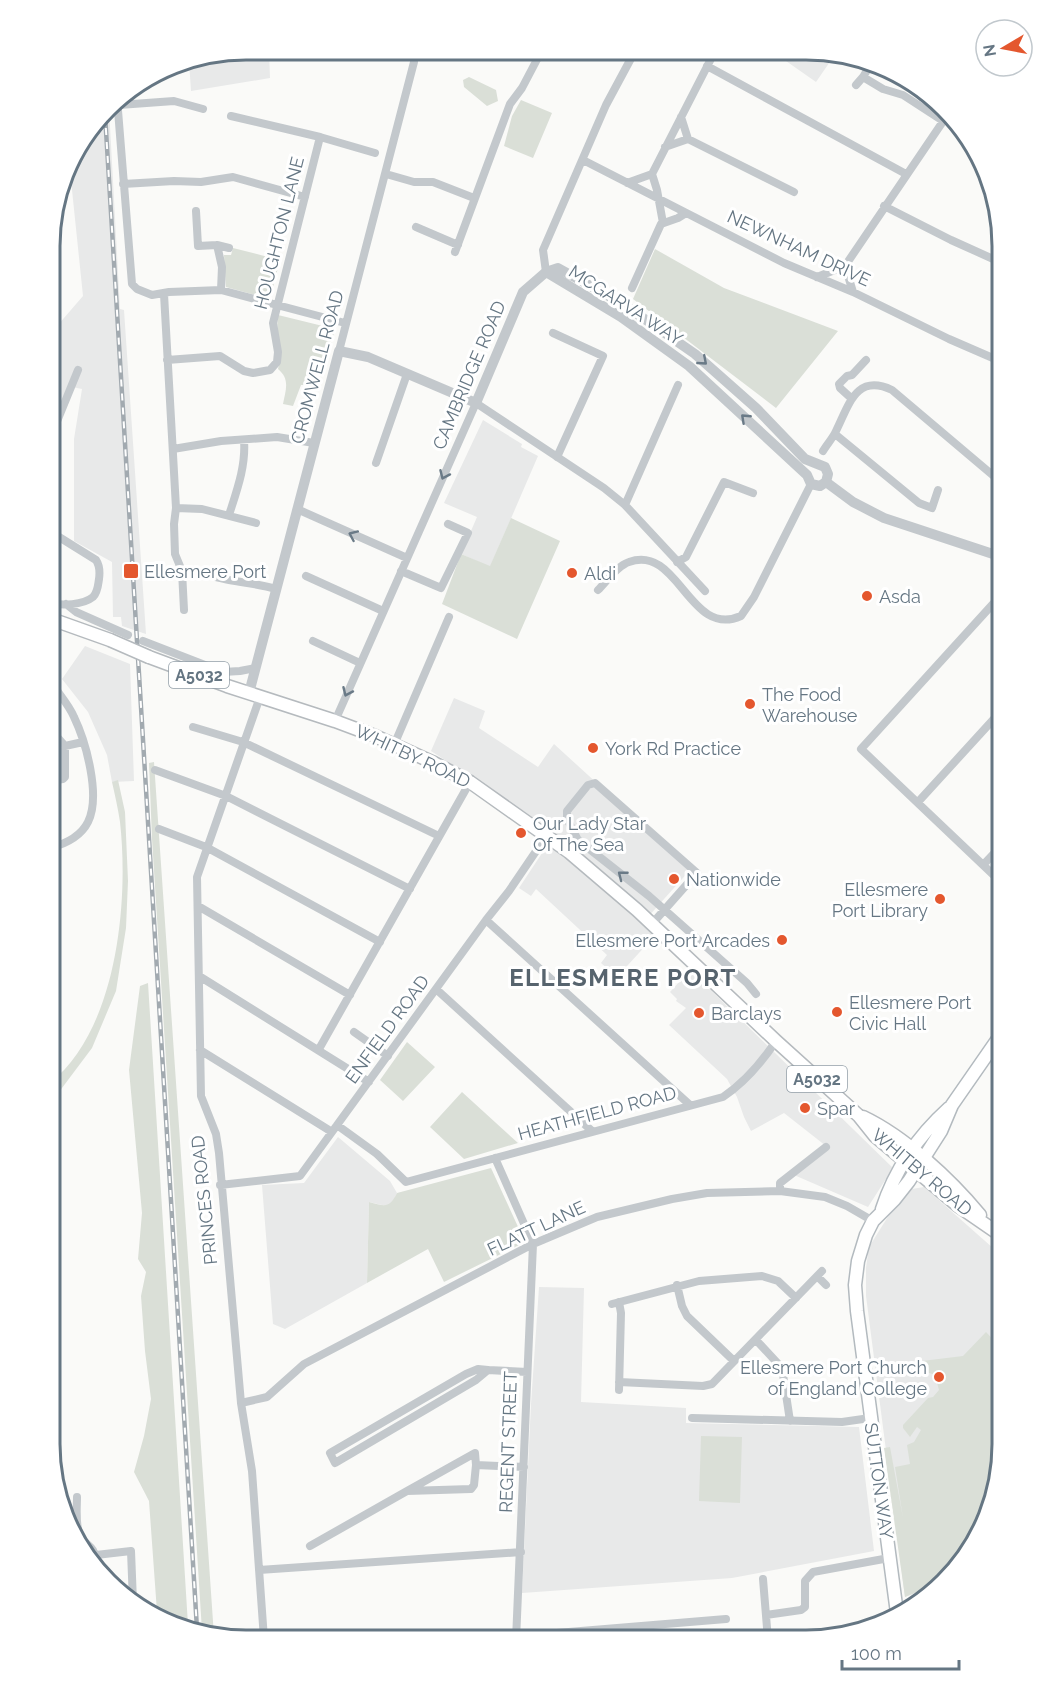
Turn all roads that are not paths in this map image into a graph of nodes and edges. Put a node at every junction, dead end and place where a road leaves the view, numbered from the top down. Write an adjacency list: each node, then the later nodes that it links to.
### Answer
1 (414, 60): 21 (street, CROMWELL ROAD)
2 (537, 60): 28 (street)
3 (630, 60): 20 (street)
4 (710, 60): 5 (street)
5 (707, 66): 14 (street); 23 (street)
6 (866, 70): 7 (street)
7 (863, 76): 8 (street); 12 (street)
8 (856, 85)
9 (129, 102): 10 (street)
10 (203, 109)
11 (119, 110): 25 (street)
12 (937, 115)
13 (231, 116): 16 (street)
14 (681, 117): 17 (street); 18 (street)
15 (942, 121): 23 (street)
16 (320, 137): 19 (street); 27 (street, HOUGHTON LANE)
17 (688, 139): 18 (street); 26 (street)
18 (665, 147): 22 (street)
19 (375, 153)
20 (583, 160): 24 (street, NEWNHAM DRIVE); 39 (street)
21 (386, 174): 28 (street); 46 (street, CROMWELL ROAD)
22 (652, 174): 24 (street); 29 (street)
23 (906, 174): 30 (street)
24 (627, 183): 29 (street, NEWNHAM DRIVE)
25 (123, 184): 27 (street); 44 (street)
26 (794, 192)
27 (305, 197): 45 (street, HOUGHTON LANE)
28 (474, 198): 34 (street)
29 (658, 199): 32 (street, NEWNHAM DRIVE); 33 (street)
30 (885, 206): 37 (street); 38 (street)
31 (196, 211): 35 (street)
32 (686, 213): 33 (street); 40 (street, NEWNHAM DRIVE)
33 (663, 223): 41 (street)
34 (416, 227)
35 (217, 245): 36 (street); 42 (street)
36 (229, 248)
37 (992, 258)
38 (845, 266): 40 (street); 43 (street)
39 (546, 272): 56 (street, CAMBRIDGE ROAD); 65 (street, MCGARVA WAY, one-way to 65); 67 (street, MCGARVA WAY, one-way to 39)
40 (817, 277): 43 (street, NEWNHAM DRIVE)
41 (632, 288)
42 (221, 290): 44 (street); 45 (street)
43 (853, 292): 49 (street, NEWNHAM DRIVE)
44 (164, 294): 50 (street)
45 (277, 306): 46 (street); 50 (street, HOUGHTON LANE)
46 (345, 323): 48 (street, CROMWELL ROAD)
47 (552, 334): 63 (street)
48 (339, 351): 53 (street); 60 (street, CROMWELL ROAD)
49 (992, 358)
50 (167, 360): 61 (street)
51 (866, 360): 55 (street)
52 (78, 370): 57 (street)
53 (407, 374): 56 (street); 64 (street)
54 (678, 386): 71 (street)
55 (850, 398): 58 (street); 66 (street)
56 (476, 403): 63 (street); 79 (street, CAMBRIDGE ROAD, one-way to 79)
57 (60, 414)
58 (835, 434): 62 (street); 69 (street)
59 (244, 440): 60 (street); 61 (street); 74 (street)
60 (314, 443): 73 (street, CROMWELL ROAD)
61 (172, 449): 72 (street)
62 (823, 451)
63 (557, 456): 71 (street)
64 (376, 463)
65 (818, 465): 67 (street); 68 (street)
66 (992, 475)
67 (809, 479): 68 (street); 85 (street)
68 (826, 482): 78 (street)
69 (938, 490)
70 (752, 493): 80 (street)
71 (625, 505): 80 (street)
72 (176, 508): 74 (street); 81 (street)
73 (297, 509): 79 (street, one-way to 73); 84 (street, CROMWELL ROAD)
74 (229, 515): 75 (street)
75 (256, 523)
76 (448, 524): 82 (street)
77 (60, 538): 88 (street)
78 (992, 555)
79 (407, 558): 82 (street, CAMBRIDGE ROAD)
80 (677, 562): 86 (street)
81 (182, 571): 84 (street); 90 (street)
82 (401, 571): 91 (street, CAMBRIDGE ROAD)
83 (306, 576): 91 (street)
84 (276, 588): 98 (street, CROMWELL ROAD)
85 (598, 591)
86 (705, 591)
87 (60, 604): 88 (street)
88 (66, 604): 94 (street)
89 (992, 605): 113 (street)
90 (184, 610)
91 (383, 611): 97 (street, CAMBRIDGE ROAD)
92 (449, 617): 107 (street)
93 (60, 622): 100 (main road, WHITBY ROAD / A5032, bridge)
94 (128, 635)
95 (143, 640): 98 (street)
96 (313, 641): 97 (street)
97 (360, 663): 101 (street, CAMBRIDGE ROAD, one-way to 101)
98 (255, 668): 100 (street, CROMWELL ROAD)
99 (60, 695): 105 (street)
100 (255, 695): 101 (main road, WHITBY ROAD / A5032); 106 (street, PRINCES ROAD)
101 (334, 721): 107 (main road, WHITBY ROAD / A5032)
102 (992, 721): 113 (street)
103 (193, 727): 106 (street)
104 (60, 740): 108 (street)
105 (83, 742): 108 (street); 120 (street)
106 (243, 742): 112 (street, PRINCES ROAD); 118 (street)
107 (394, 745): 111 (main road, WHITBY ROAD / A5032)
108 (65, 746): 110 (street)
109 (155, 770): 112 (street)
110 (60, 779)
111 (470, 782): 117 (main road, WHITBY ROAD / A5032); 118 (street)
112 (226, 796): 121 (street, PRINCES ROAD); 126 (street)
113 (918, 802): 124 (street)
114 (567, 811): 115 (street); 119 (street); 128 (street)
115 (559, 822)
116 (159, 829): 121 (street)
117 (547, 835): 122 (main road, WHITBY ROAD / A5032); 129 (street, ENFIELD ROAD)
118 (439, 836): 126 (street)
119 (578, 840): 122 (street); 128 (street, one-way to 119)
120 (60, 844)
121 (207, 847): 127 (street, PRINCES ROAD); 131 (street)
122 (569, 852): 130 (main road, WHITBY ROAD / A5032)
123 (992, 856): 124 (street)
124 (984, 864): 125 (street)
125 (992, 872)
126 (410, 889): 131 (street)
127 (198, 906): 132 (street, PRINCES ROAD); 135 (street)
128 (665, 911): 130 (street); 134 (street)
129 (486, 920): 133 (street, ENFIELD ROAD); 143 (street)
130 (651, 926): 137 (main road, WHITBY ROAD / A5032)
131 (380, 942): 135 (street)
132 (199, 976): 138 (street); 139 (street, PRINCES ROAD)
133 (436, 989): 141 (street, ENFIELD ROAD); 147 (street)
134 (756, 994)
135 (350, 995): 138 (street)
136 (354, 1032): 141 (street)
137 (776, 1041): 143 (street, HEATHFIELD ROAD); 145 (main road, WHITBY ROAD / A5032)
138 (319, 1049): 142 (street)
139 (200, 1050): 146 (street); 154 (street, PRINCES ROAD)
140 (991, 1051): 144 (main road)
141 (388, 1056): 142 (street, ENFIELD ROAD)
142 (369, 1082): 146 (street, ENFIELD ROAD)
143 (690, 1105): 147 (street, HEATHFIELD ROAD)
144 (952, 1105): 149 (main road, SUTTON WAY); 151 (main road, SUTTON WAY)
145 (859, 1116): 149 (main road, WHITBY ROAD / A5032); 152 (main road, WHITBY ROAD / A5032)
146 (335, 1128): 150 (street, HEATHFIELD ROAD); 154 (street, ENFIELD ROAD)
147 (592, 1131): 150 (street, HEATHFIELD ROAD)
148 (826, 1146): 155 (street)
149 (911, 1149): 151 (main road, WHITBY ROAD / A5032); 152 (main road, SUTTON WAY)
150 (495, 1158): 160 (street)
151 (923, 1158): 153 (main road, SUTTON WAY); 158 (main road, WHITBY ROAD / A5032)
152 (903, 1160): 153 (main road, WHITBY ROAD / A5032); 156 (main road, SUTTON WAY)
153 (915, 1170): 156 (main road, SUTTON WAY); 158 (main road, WHITBY ROAD / A5032)
154 (220, 1185): 168 (street, PRINCES ROAD)
155 (780, 1191): 157 (street, FLATT LANE); 160 (street, FLATT LANE)
156 (882, 1211): 157 (main road, SUTTON WAY)
157 (873, 1221): 171 (main road, SUTTON WAY)
158 (988, 1225): 159 (main road, WHITBY ROAD / A5032)
159 (992, 1228)
160 (533, 1244): 167 (street, REGENT STREET); 168 (street, FLATT LANE)
161 (677, 1285): 163 (street); 165 (street); 165 (street)
162 (826, 1285): 163 (street)
163 (796, 1298): 164 (street)
164 (756, 1340): 165 (street); 172 (street)
165 (734, 1361)
166 (488, 1370): 167 (street); 169 (street); 173 (street)
167 (527, 1372): 175 (street, REGENT STREET)
168 (241, 1403): 183 (street, PRINCES ROAD)
169 (398, 1414): 173 (street); 173 (street)
170 (692, 1418): 172 (street)
171 (870, 1419): 172 (street); 182 (main road, SUTTON WAY)
172 (790, 1421)
173 (403, 1423)
174 (476, 1465): 175 (street); 176 (street); 176 (street)
175 (524, 1467): 180 (street, REGENT STREET)
176 (407, 1491): 179 (street)
177 (77, 1497): 178 (street)
178 (78, 1523)
179 (310, 1546)
180 (521, 1552): 183 (street); 190 (street, REGENT STREET)
181 (99, 1557): 185 (street)
182 (890, 1558): 186 (main road, SUTTON WAY); 187 (street)
183 (259, 1570): 189 (street, PRINCES ROAD)
184 (764, 1579): 187 (street)
185 (133, 1591)
186 (896, 1606)
187 (766, 1615): 192 (street)
188 (726, 1619): 191 (street)
189 (263, 1630)
190 (516, 1630)
191 (598, 1630)
192 (767, 1630)

